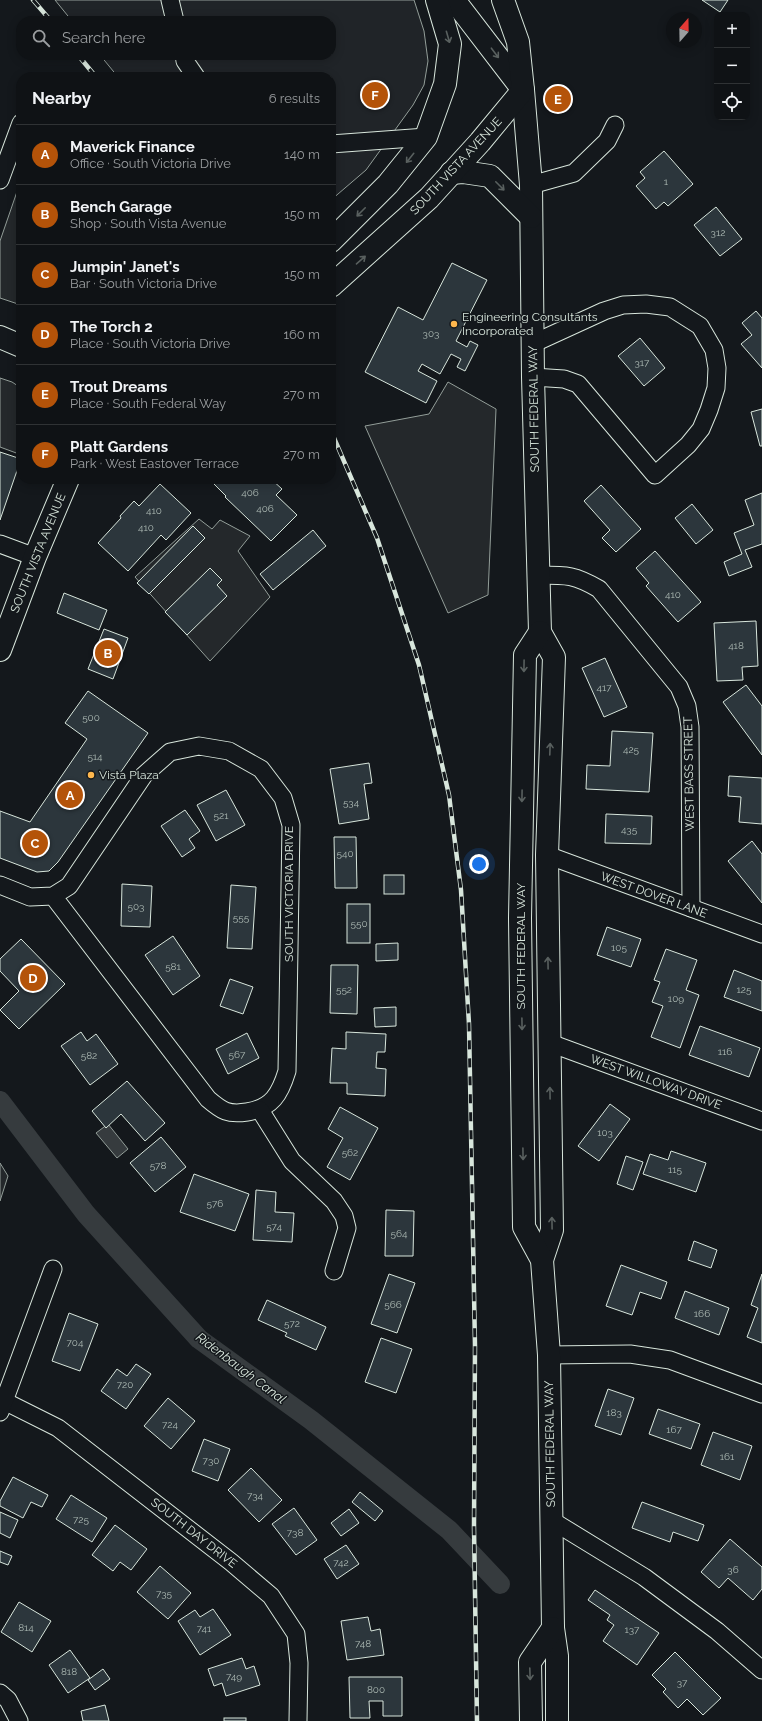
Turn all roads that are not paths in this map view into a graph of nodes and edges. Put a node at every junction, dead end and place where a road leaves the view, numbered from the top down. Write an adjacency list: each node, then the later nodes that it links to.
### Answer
1 (170, 0): 5 (street)
2 (437, 0): 11 (main road, one-way to 11)
3 (454, 0): 8 (main road, one-way to 8)
4 (503, 0): 8 (main road, SOUTH FEDERAL WAY)
5 (174, 16)
6 (185, 60): 7 (street)
7 (192, 72)
8 (524, 90): 13 (main road, SOUTH VISTA AVENUE); 15 (main road, SOUTH FEDERAL WAY)
9 (615, 125): 15 (street)
10 (16, 137): 14 (street)
11 (426, 137): 12 (street); 17 (main road, one-way to 17)
12 (336, 144)
13 (452, 173): 16 (main road, one-way to 16); 18 (main road, SOUTH VISTA AVENUE, one-way to 13)
14 (0, 180)
15 (531, 185): 16 (main road, SOUTH FEDERAL WAY)
16 (531, 217): 21 (main road, SOUTH FEDERAL WAY)
17 (336, 236)
18 (336, 282)
19 (0, 337): 20 (main road)
20 (16, 344)
21 (532, 344): 22 (main road, SOUTH FEDERAL WAY); 22 (street)
22 (533, 377): 26 (main road, SOUTH FEDERAL WAY)
23 (66, 484): 25 (main road, SOUTH VISTA AVENUE)
24 (0, 544): 25 (street)
25 (35, 557): 28 (main road, SOUTH VISTA AVENUE)
26 (540, 575): 27 (main road, SOUTH FEDERAL WAY); 32 (street, WEST BASS STREET)
27 (540, 632): 29 (main road, SOUTH FEDERAL WAY, one-way to 27); 37 (main road, SOUTH FEDERAL WAY, one-way to 37)
28 (0, 650)
29 (547, 855): 32 (street, WEST DOVER LANE); 34 (main road, SOUTH FEDERAL WAY, one-way to 29)
30 (0, 885): 31 (street)
31 (53, 896): 35 (street); 35 (street, SOUTH VICTORIA DRIVE)
32 (691, 908): 33 (street, WEST DOVER LANE)
33 (762, 934)
34 (550, 1043): 36 (street, WEST WILLOWAY DRIVE); 37 (main road, SOUTH FEDERAL WAY, one-way to 34)
35 (260, 1110): 39 (street)
36 (762, 1121)
37 (542, 1260): 40 (main road, SOUTH FEDERAL WAY)
38 (52, 1270): 42 (street)
39 (334, 1271)
40 (549, 1355): 41 (street); 43 (main road, SOUTH FEDERAL WAY)
41 (762, 1394)
42 (2, 1406): 48 (street, SOUTH DAY DRIVE)
43 (551, 1520): 44 (main road, SOUTH FEDERAL WAY); 45 (street)
44 (553, 1628): 49 (main road, one-way to 49); 50 (main road, SOUTH FEDERAL WAY)
45 (762, 1670)
46 (0, 1693): 47 (street)
47 (19, 1721)
48 (298, 1721)
49 (531, 1721)
50 (557, 1721)

